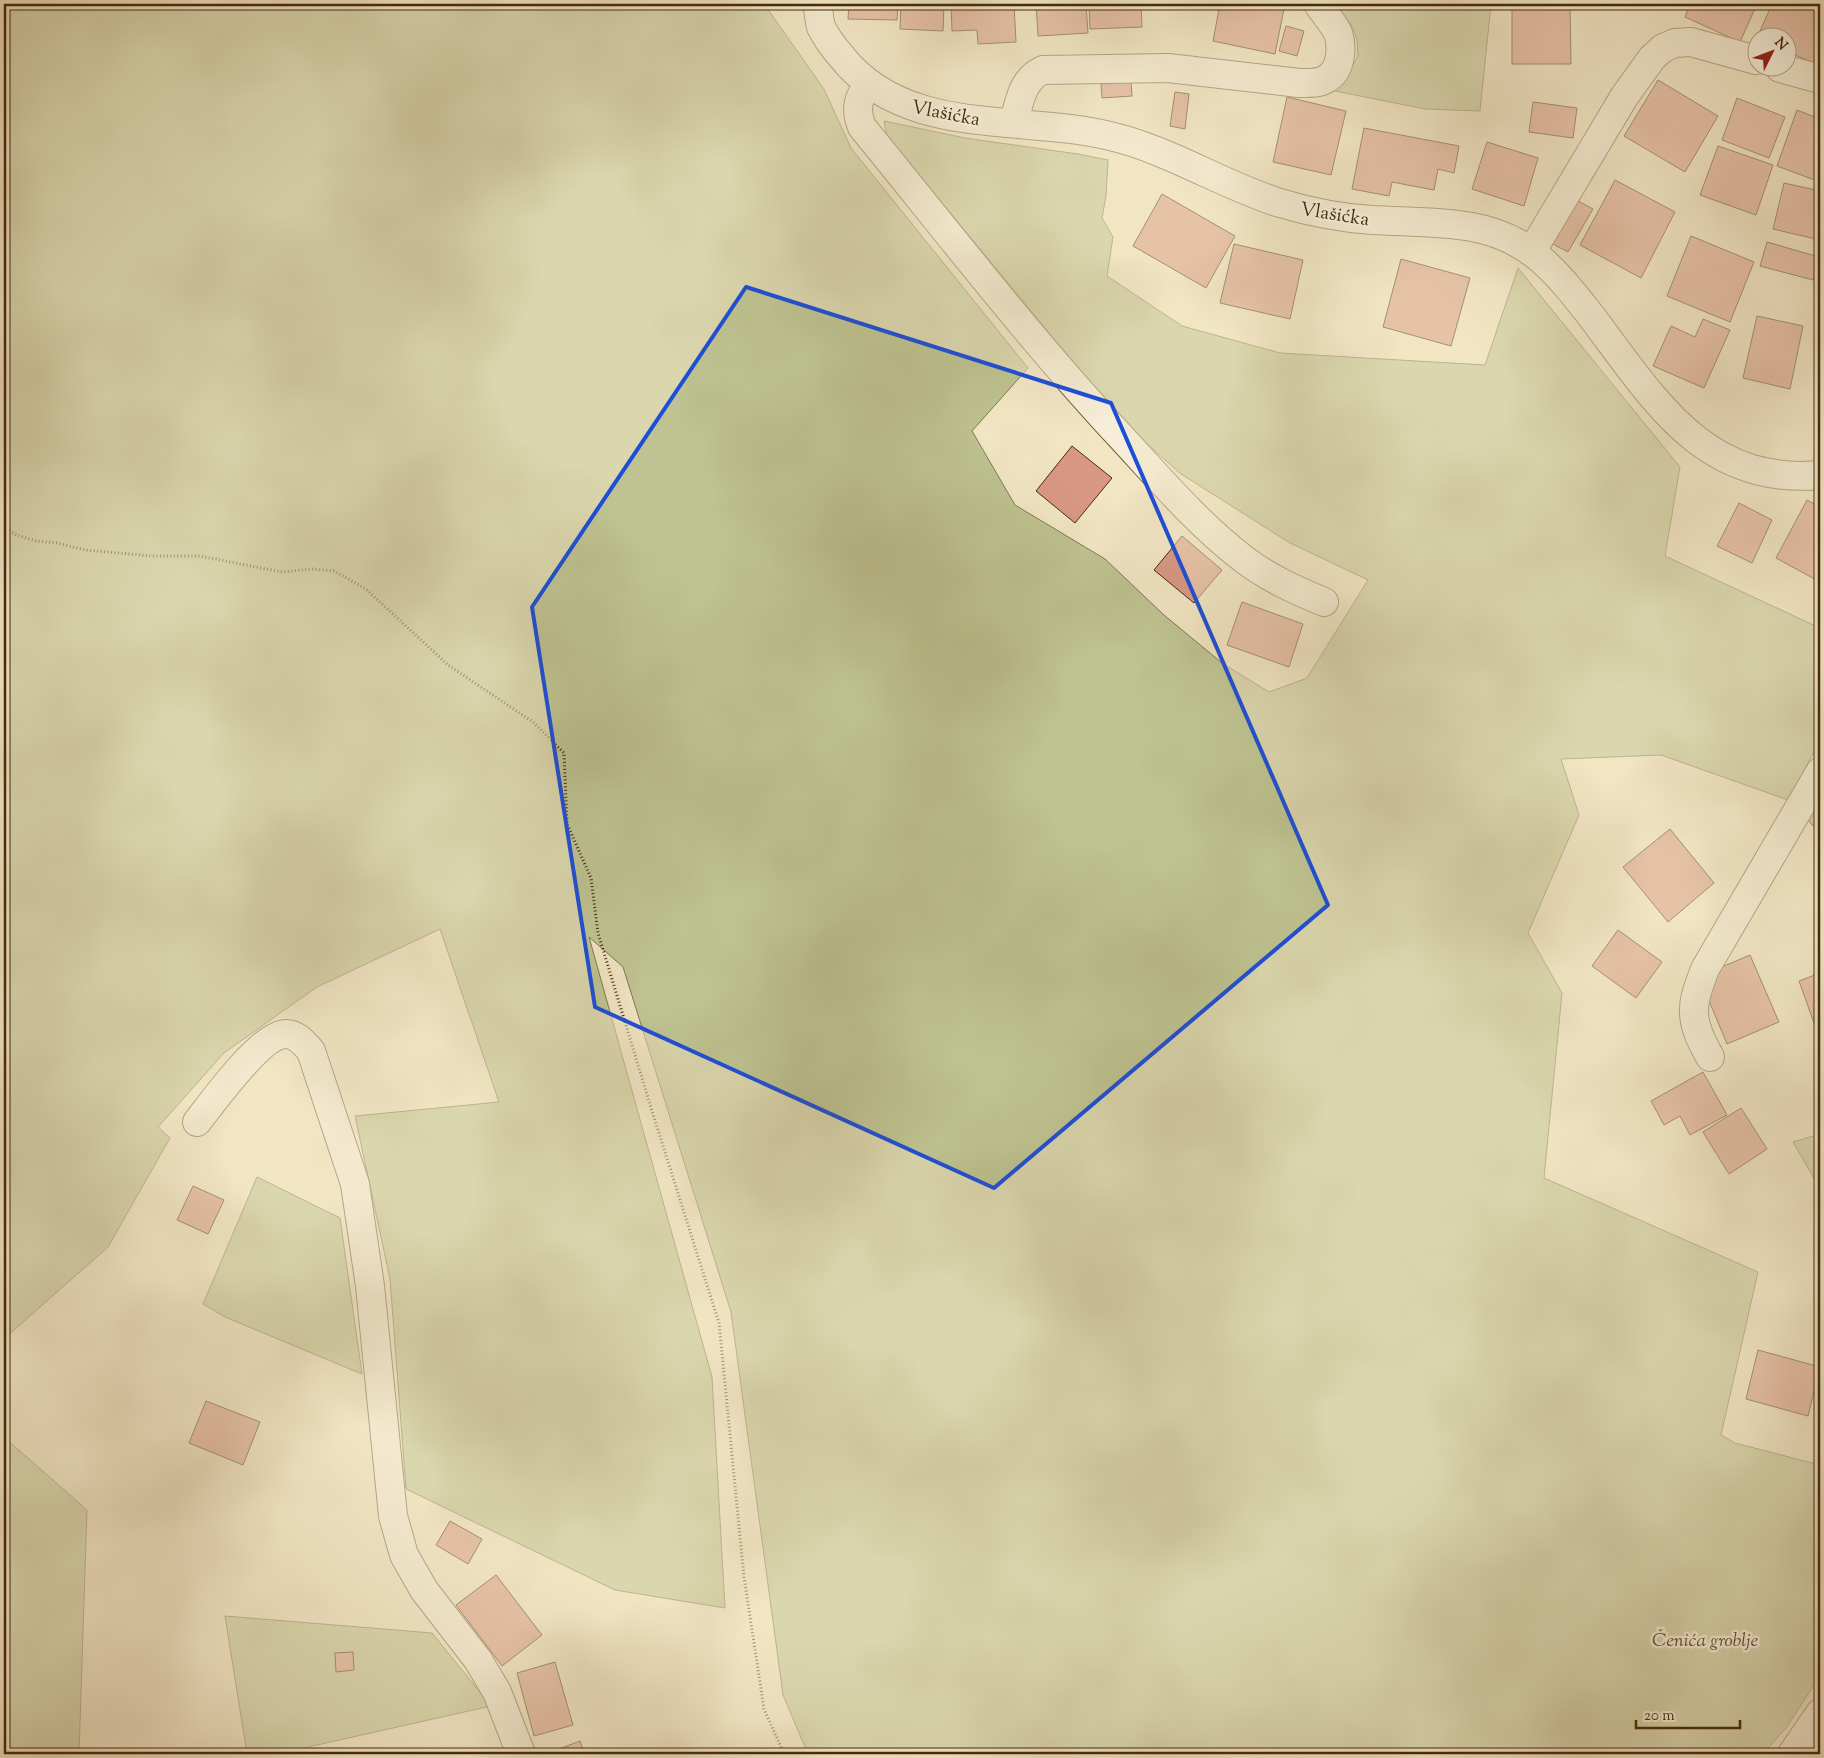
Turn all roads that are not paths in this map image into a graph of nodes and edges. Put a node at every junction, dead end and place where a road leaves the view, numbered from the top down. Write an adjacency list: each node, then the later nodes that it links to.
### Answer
1 (818, 4): 6 (street, Vlašićka)
2 (1318, 4): 7 (street)
3 (1746, 57): 8 (street)
4 (1796, 72): 5 (street)
5 (1820, 79)
6 (870, 84): 7 (street, Vlašićka); 10 (street)
7 (1014, 122): 8 (street, Vlašićka)
8 (1532, 250): 9 (street, Vlašićka)
9 (1820, 475)
10 (1324, 602)
11 (1820, 772): 12 (street)
12 (1710, 1058)
13 (197, 1122): 15 (street)
14 (1820, 1714): 16 (street)
15 (521, 1754)
16 (1792, 1754)

